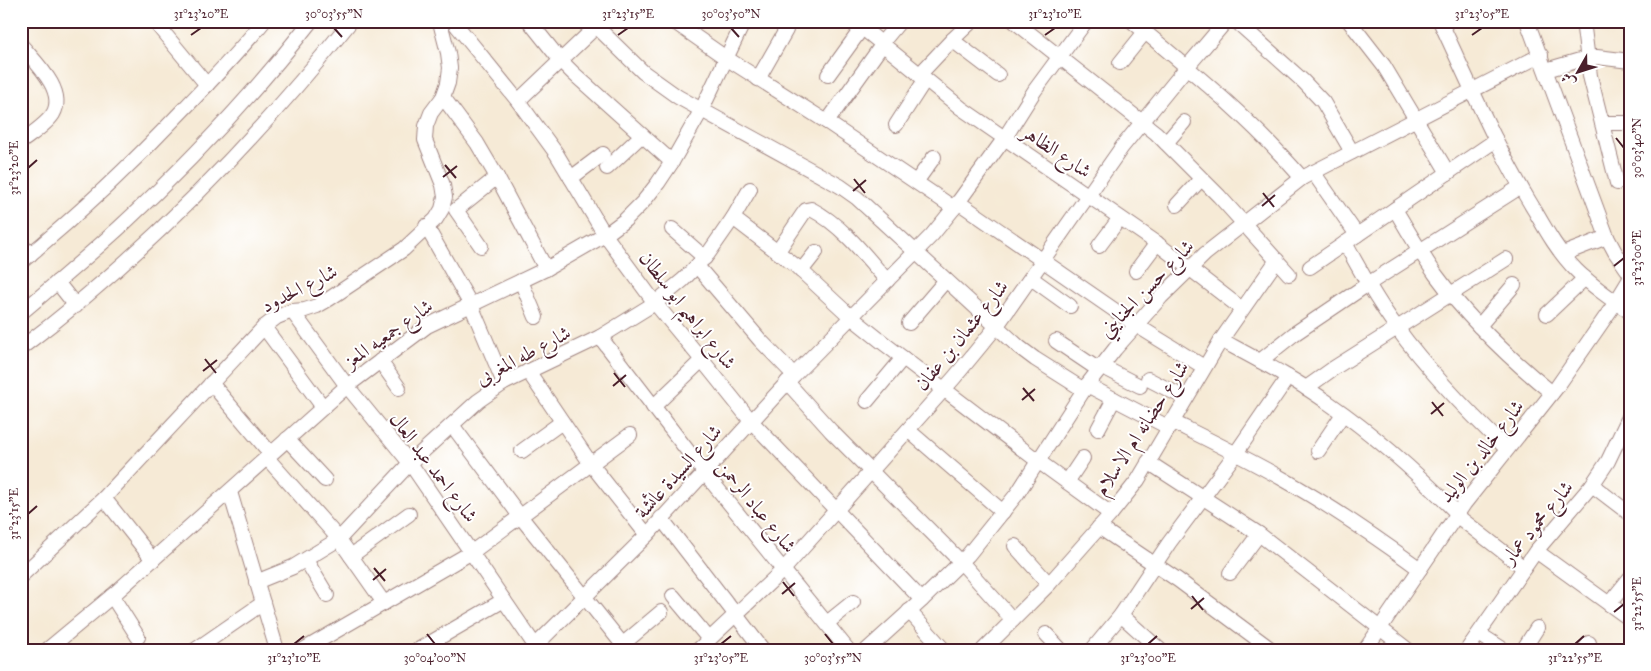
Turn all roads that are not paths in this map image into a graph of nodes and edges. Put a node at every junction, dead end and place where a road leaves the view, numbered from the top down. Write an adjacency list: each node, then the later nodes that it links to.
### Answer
1 (154, 21): 41 (street)
2 (264, 21): 41 (street)
3 (311, 21): 111 (street)
4 (351, 21): 118 (street)
5 (442, 21): 43 (street, شارع الحدود)
6 (453, 21): 44 (street, شارع ابراهيم ابو سلطان)
7 (529, 21): 32 (street)
8 (673, 21): 30 (street)
9 (744, 21): 30 (street, شارع جمعيه المعز)
10 (900, 21): 26 (street)
11 (972, 21): 25 (street)
12 (1014, 21): 29 (street)
13 (1086, 21): 29 (street, شارع السيدة عائشة)
14 (1132, 21): 24 (street)
15 (1226, 21): 35 (street, شارع عثمان بن عفان)
16 (1236, 21): 58 (street)
17 (1349, 21): 46 (street)
18 (1440, 21): 42 (street)
19 (1527, 21): 28 (street, شارع خالد بن الوليد)
20 (1583, 21): 31 (street)
21 (599, 24): 32 (street); 45 (street)
22 (858, 25): 26 (street, شارع الظاهر); 37 (street)
23 (786, 30): 40 (street)
24 (1145, 32): 34 (street); 35 (street)
25 (952, 40): 38 (street); 39 (street)
26 (881, 44): 39 (street, شارع الظاهر); 48 (street)
27 (21, 45): 56 (street)
28 (1541, 55): 36 (street, شارع خالد بن الوليد); 42 (street, شارع حسن الجنايني)
29 (1060, 56): 47 (street); 54 (street, شارع السيدة عائشة)
30 (726, 58): 40 (street); 45 (street, شارع جمعيه المعز)
31 (1587, 58): 33 (street); 36 (street); 50 (street)
32 (561, 60): 44 (street); 53 (street)
33 (1630, 62)
34 (1120, 63)
35 (1186, 67): 47 (street, شارع عثمان بن عفان); 64 (street)
36 (1546, 70): 83 (street, شارع خالد بن الوليد)
37 (828, 75)
38 (998, 76)
39 (922, 78): 52 (street); 54 (street, شارع الظاهر)
40 (758, 79): 48 (street)
41 (207, 85): 94 (street)
42 (1472, 90): 46 (street, شارع حسن الجنايني); 55 (street)
43 (444, 97): 65 (street); 79 (street, شارع الحدود)
44 (518, 101): 66 (street, شارع ابراهيم ابو سلطان)
45 (701, 111): 61 (street, شارع جمعيه المعز); 92 (street)
46 (1416, 119): 58 (street, شارع حسن الجنايني); 63 (street)
47 (1142, 121): 57 (street); 72 (street, شارع عثمان بن عفان)
48 (827, 122): 68 (street)
49 (1184, 122): 57 (street)
50 (1602, 123): 51 (street); 69 (street)
51 (1630, 123)
52 (896, 125)
53 (642, 135): 61 (street); 62 (street)
54 (1004, 139): 72 (street, شارع الظاهر); 73 (street, شارع السيدة عائشة)
55 (1496, 140): 63 (street); 70 (street)
56 (21, 142)
57 (1166, 143): 67 (street)
58 (1352, 152): 64 (street, شارع حسن الجنايني)
59 (603, 154): 66 (street)
60 (934, 157): 68 (street)
61 (672, 162): 81 (street, شارع جمعيه المعز)
62 (607, 168)
63 (1448, 173): 75 (street)
64 (1307, 175): 78 (street, شارع حسن الجنايني); 82 (street)
65 (498, 178): 87 (street); 101 (street)
66 (571, 178): 81 (street, شارع ابراهيم ابو سلطان)
67 (1201, 179): 74 (street); 78 (street)
68 (916, 182): 73 (street)
69 (1617, 183)
70 (1520, 187): 89 (street); 93 (street)
71 (750, 189): 76 (street, شارع طه المغربى)
72 (1088, 196): 77 (street, شارع الظاهر); 96 (street, شارع عثمان بن عفان)
73 (956, 205): 92 (street, شارع السيدة عائشة); 96 (street)
74 (1177, 205)
75 (1395, 210): 82 (street); 89 (street)
76 (734, 218): 90 (street); 98 (street, شارع طه المغربى)
77 (1120, 218): 84 (street, شارع الظاهر); 88 (street)
78 (1243, 223): 97 (street); 100 (street, شارع حسن الجنايني)
79 (426, 226): 117 (street); 121 (street, شارع الحدود)
80 (672, 229): 98 (street)
81 (605, 235): 101 (street, شارع جمعيه المعز); 116 (street, شارع ابراهيم ابو سلطان)
82 (1357, 236): 86 (street)
83 (1607, 237): 93 (street); 107 (street, شارع خالد بن الوليد)
84 (1157, 243): 100 (street, شارع الظاهر); 103 (street)
85 (21, 244): 94 (street)
86 (1345, 244): 99 (street); 112 (street)
87 (481, 246)
88 (1099, 246)
89 (1420, 250): 112 (street); 114 (street)
90 (778, 251): 102 (street); 110 (street)
91 (816, 252): 102 (street)
92 (916, 252): 108 (street); 110 (street, شارع السيدة عائشة)
93 (1562, 254): 106 (street)
94 (26, 259)
95 (1506, 259): 114 (street)
96 (1044, 260): 105 (street, شارع عثمان بن عفان); 128 (street)
97 (1278, 260): 104 (street); 120 (street, شارع حضانه ام الاسلام)
98 (701, 262): 116 (street, شارع طه المغربى); 145 (street)
99 (1310, 267)
100 (1190, 268): 120 (street, شارع الظاهر); 128 (street, شارع حسن الجنايني)
101 (546, 269): 109 (street, شارع جمعيه المعز)
102 (801, 271): 126 (street)
103 (1136, 271)
104 (1290, 274)
105 (1032, 278): 119 (street); 131 (street, شارع عثمان بن عفان)
106 (1586, 278): 115 (street); 124 (street)
107 (1630, 278): 115 (street, شارع خالد بن الوليد)
108 (946, 280): 127 (street); 131 (street)
109 (521, 281): 117 (street, شارع جمعيه المعز); 125 (street)
110 (887, 281): 126 (street, شارع السيدة عائشة)
111 (58, 282): 118 (street); 123 (street)
112 (1368, 284): 132 (street); 140 (street)
113 (1514, 285): 129 (street)
114 (1451, 294): 129 (street); 132 (street)
115 (1616, 302): 122 (street); 153 (street, شارع خالد بن الوليد)
116 (655, 303): 133 (street, شارع طه المغربى); 138 (street, شارع ابراهيم ابو سلطان)
117 (471, 305): 139 (street, شارع جمعيه المعز); 147 (street)
118 (76, 306): 136 (street)
119 (1070, 306)
120 (1242, 309): 134 (street, شارع حضانه ام الاسلام)
121 (292, 311): 130 (street, شارع الحدود); 148 (street, شارع احمد عبد العال)
122 (1630, 312)
123 (21, 313)
124 (1547, 314)
125 (536, 316)
126 (851, 317): 137 (street); 145 (street, شارع السيدة عائشة)
127 (909, 323)
128 (1136, 325): 141 (street, شارع حسن الجنايني); 142 (street)
129 (1478, 326): 153 (street)
130 (264, 327): 146 (street, شارع الحدود); 157 (street)
131 (996, 327): 149 (street); 152 (street, شارع عثمان بن عفان)
132 (1396, 327): 151 (street); 169 (street)
133 (600, 337): 143 (street, شارع طه المغربى); 158 (street, شارع عباد الرحمن)
134 (1221, 340): 140 (street); 142 (street, شارع حضانه ام الاسلام)
135 (1056, 341): 141 (street)
136 (21, 348)
137 (902, 358): 152 (street); 156 (street)
138 (702, 360): 158 (street); 161 (street, شارع ابراهيم ابو سلطان)
139 (380, 361): 148 (street, شارع جمعيه المعز); 150 (street)
140 (1260, 361): 144 (street)
141 (1100, 368): 149 (street, شارع حسن الجنايني); 154 (street)
142 (1204, 368): 154 (street, شارع حضانه ام الاسلام)
143 (528, 371): 147 (street, شارع طه المغربى); 162 (street)
144 (1288, 376): 151 (street); 172 (street)
145 (791, 378): 161 (street, شارع السيدة عائشة); 180 (street)
146 (212, 383): 173 (street); 185 (street, شارع الحدود)
147 (504, 383): 164 (street, شارع طه المغربى)
148 (347, 386): 157 (street, شارع جمعيه المعز); 177 (street, شارع احمد عبد العال)
149 (1086, 387): 155 (street); 175 (street, شارع حسن الجنايني)
150 (399, 388)
151 (1306, 388): 159 (street)
152 (944, 389): 166 (street, شارع عثمان بن عفان); 175 (street)
153 (1552, 393): 169 (street, شارع خالد بن الوليد)
154 (1185, 398): 163 (street, شارع حضانه ام الاسلام)
155 (1114, 399): 163 (street); 165 (street)
156 (867, 401)
157 (323, 407): 168 (street, شارع جمعيه المعز)
158 (653, 408): 179 (street, شارع عباد الرحمن)
159 (1343, 414): 171 (street); 191 (street)
160 (1630, 415): 183 (street, شارع محمود عمار)
161 (751, 421): 179 (street, شارع السيدة عائشة); 187 (street, شارع ابراهيم ابو سلطان)
162 (562, 422): 170 (street); 178 (street)
163 (1170, 424): 172 (street); 176 (street, شارع حضانه ام الاسلام)
164 (452, 425): 177 (street, شارع طه المغربى); 193 (street)
165 (1098, 429)
166 (908, 430): 180 (street, شارع عثمان بن عفان); 188 (street)
167 (630, 435): 178 (street)
168 (287, 439): 173 (street, شارع جمعيه المعز); 181 (street)
169 (1507, 448): 191 (street, شارع خالد بن الوليد)
170 (522, 451)
171 (1318, 451)
172 (1236, 453): 186 (street); 208 (street)
173 (269, 456): 184 (street, شارع جمعيه المعز); 198 (street)
174 (1083, 458): 182 (street)
175 (1038, 461): 182 (street); 188 (street, شارع حسن الجنايني)
176 (1148, 462): 186 (street); 190 (street, شارع حضانه ام الاسلام)
177 (410, 464): 198 (street, شارع طه المغربى); 200 (street, شارع احمد عبد العال)
178 (591, 464): 193 (street); 197 (street)
179 (704, 472): 194 (street, شارع السيدة عائشة); 209 (street, شارع عباد الرحمن)
180 (871, 472): 187 (street, شارع عثمان بن عفان); 205 (street)
181 (325, 480)
182 (1068, 482): 190 (street)
183 (1592, 485): 192 (street); 201 (street, شارع محمود عمار)
184 (230, 492): 203 (street, شارع جمعيه المعز); 213 (street)
185 (104, 498): 203 (street); 211 (street, شارع الحدود)
186 (1204, 498): 196 (street); 206 (street)
187 (837, 510): 209 (street, شارع عثمان بن عفان); 220 (street, شارع ابراهيم ابو سلطان)
188 (1003, 512): 205 (street, شارع حسن الجنايني)
189 (409, 514): 202 (street)
190 (1110, 514): 195 (street, شارع حضانه ام الاسلام)
191 (1456, 514): 207 (street); 208 (street, شارع خالد بن الوليد)
192 (1630, 514)
193 (520, 516): 200 (street); 217 (street)
194 (662, 518): 197 (street, شارع السيدة عائشة); 227 (street)
195 (1099, 527): 206 (street); 214 (street, شارع حضانه ام الاسلام)
196 (1259, 534): 210 (street); 232 (street)
197 (647, 535): 217 (street, شارع السيدة عائشة)
198 (339, 539): 202 (street); 204 (street, شارع طه المغربى)
199 (1015, 546): 214 (street)
200 (472, 552): 219 (street, شارع احمد عبد العال); 223 (street)
201 (1536, 552): 207 (street, شارع محمود عمار); 224 (street)
202 (352, 556): 223 (street)
203 (153, 560): 216 (street, شارع جمعيه المعز)
204 (306, 560): 213 (street, شارع طه المغربى); 215 (street)
205 (961, 562): 220 (street, شارع حسن الجنايني); 230 (street)
206 (1154, 564): 228 (street); 254 (street)
207 (1524, 568): 235 (street, شارع محمود عمار)
208 (1420, 569): 232 (street, شارع خالد بن الوليد)
209 (783, 570): 227 (street, شارع عثمان بن عفان); 231 (street, شارع عباد الرحمن)
210 (1230, 573)
211 (21, 576)
212 (1630, 578): 224 (street)
213 (256, 582): 222 (street)
214 (1050, 584): 230 (street, شارع حضانه ام الاسلام)
215 (327, 595)
216 (112, 596): 236 (street); 241 (street, شارع جمعيه المعز)
217 (585, 596): 238 (street); 239 (street, شارع السيدة عائشة)
218 (673, 596): 237 (street)
219 (504, 600): 239 (street, شارع احمد عبد العال); 245 (street)
220 (922, 600): 225 (street, شارع حسن الجنايني)
221 (853, 602): 231 (street)
222 (263, 603): 242 (street); 243 (street)
223 (384, 603): 244 (street)
224 (1609, 604): 229 (street)
225 (909, 611): 249 (street, شارع حسن الجنايني); 250 (street)
226 (661, 612): 238 (street)
227 (736, 615): 237 (street, شارع عثمان بن عفان); 247 (street)
228 (1121, 615): 252 (street); 253 (street)
229 (1630, 619)
230 (1013, 620): 240 (street, شارع حضانه ام الاسلام)
231 (827, 623): 248 (street, شارع عباد الرحمن)
232 (1380, 628): 255 (street, شارع خالد بن الوليد); 256 (street)
233 (1537, 628): 259 (street)
234 (1046, 634): 251 (street)
235 (1479, 634): 257 (street, شارع محمود عمار); 258 (street)
236 (138, 637)
237 (709, 640): 246 (street, شارع عثمان بن عفان)
238 (625, 647)
239 (535, 648)
240 (987, 648)
241 (47, 650)
242 (195, 650)
243 (277, 650)
244 (302, 650)
245 (418, 650)
246 (698, 650)
247 (763, 650)
248 (848, 650)
249 (866, 650)
250 (944, 650)
251 (1061, 650)
252 (1092, 650)
253 (1160, 650)
254 (1272, 650)
255 (1365, 650)
256 (1408, 650)
257 (1467, 650)
258 (1504, 650)
259 (1523, 650)

